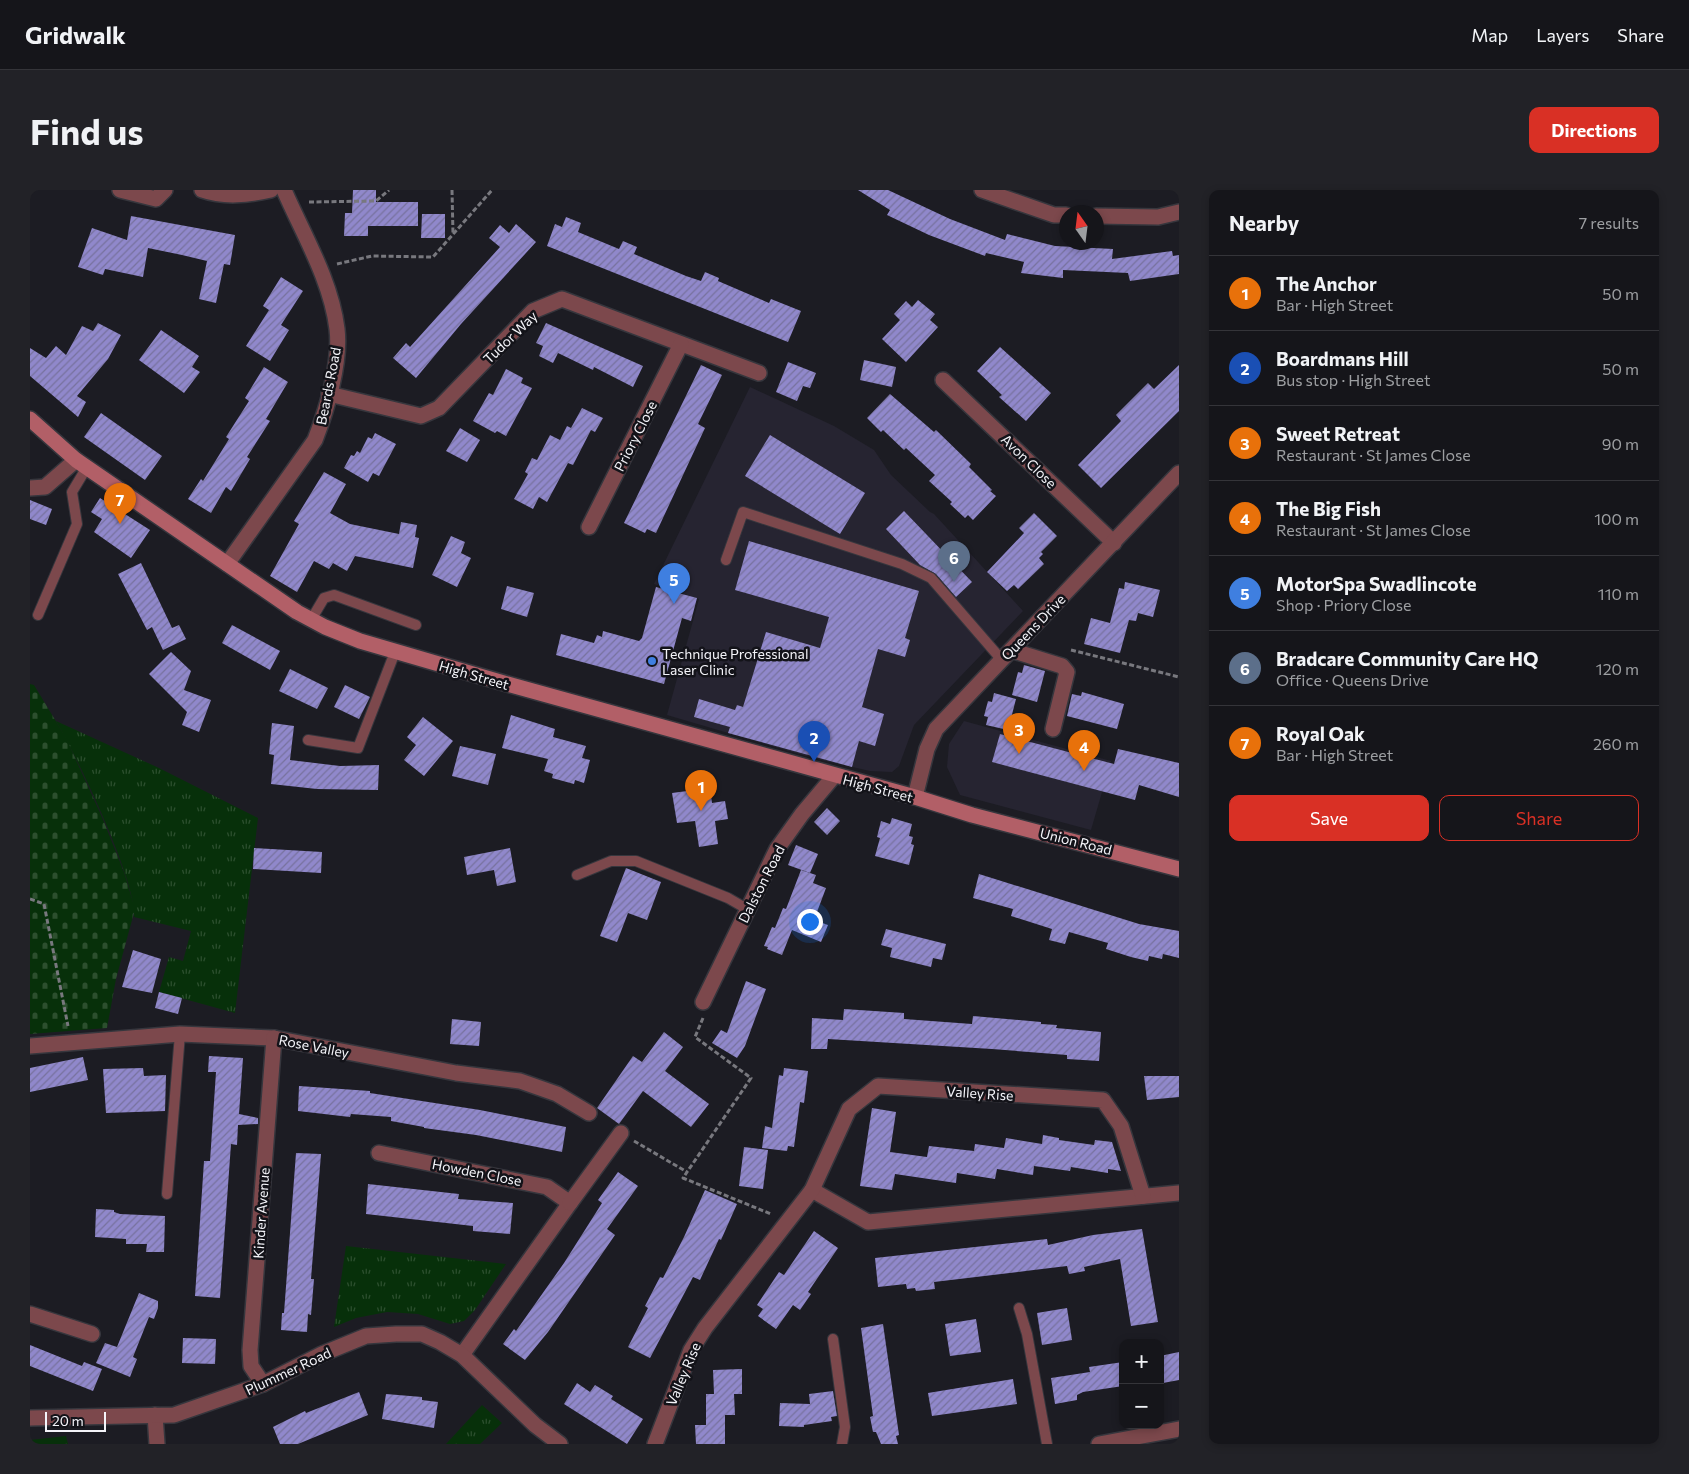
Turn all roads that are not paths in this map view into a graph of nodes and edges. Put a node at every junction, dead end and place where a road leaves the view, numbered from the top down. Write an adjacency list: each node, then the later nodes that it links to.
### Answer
1 (120, 190): 2 (street)
2 (166, 190)
3 (202, 190): 4 (street)
4 (271, 190)
5 (284, 190): 13 (street, Beards Road)
6 (982, 190): 8 (street)
7 (1179, 212): 9 (street)
8 (1059, 215)
9 (1104, 216)
10 (681, 344): 11 (street, Tudor Way); 13 (street, Tudor Way); 18 (street, Priory Close)
11 (759, 373)
12 (943, 380): 19 (street, Avon Close)
13 (329, 394): 21 (street, Beards Road)
14 (30, 420): 15 (main road, High Street)
15 (82, 463): 17 (street); 21 (main road, High Street); 22 (lane)
16 (1179, 473): 19 (street, Queens Drive)
17 (30, 488)
18 (589, 528)
19 (1114, 543): 26 (street, Queens Drive)
20 (726, 560): 26 (lane)
21 (227, 564): 23 (main road, High Street)
22 (38, 615)
23 (311, 620): 24 (lane); 25 (main road, High Street)
24 (416, 625)
25 (395, 652): 28 (lane); 29 (main road, High Street)
26 (1006, 655): 27 (street); 30 (street, Queens Drive)
27 (1052, 730)
28 (308, 740)
29 (834, 776): 30 (main road, High Street); 34 (street, Dalston Road)
30 (915, 797): 31 (main road, High Street)
31 (972, 815): 32 (main road, Union Road)
32 (1179, 869)
33 (577, 875): 34 (lane)
34 (747, 909): 35 (street, Dalston Road)
35 (703, 1002)
36 (180, 1034): 37 (street, Rose Valley); 38 (street, Rose Valley); 44 (lane)
37 (274, 1038): 39 (street, Rose Valley); 52 (street, Kinder Avenue)
38 (30, 1046)
39 (589, 1113)
40 (621, 1133): 46 (street)
41 (379, 1153): 46 (street, Howden Close)
42 (812, 1190): 45 (street); 45 (street, Valley Rise); 58 (street, Valley Rise)
43 (1179, 1193): 45 (street)
44 (167, 1194)
45 (1143, 1196)
46 (570, 1203): 51 (street)
47 (1019, 1308): 60 (lane)
48 (30, 1314): 49 (street)
49 (92, 1334)
50 (833, 1339): 59 (lane)
51 (462, 1355): 52 (street, Plummer Road); 57 (street)
52 (263, 1384): 53 (street, Plummer Road)
53 (155, 1415): 54 (street, Plummer Road); 56 (street)
54 (30, 1418)
55 (1179, 1429): 61 (street)
56 (157, 1444)
57 (560, 1444)
58 (656, 1444)
59 (842, 1444)
60 (1047, 1444)
61 (1099, 1444)

